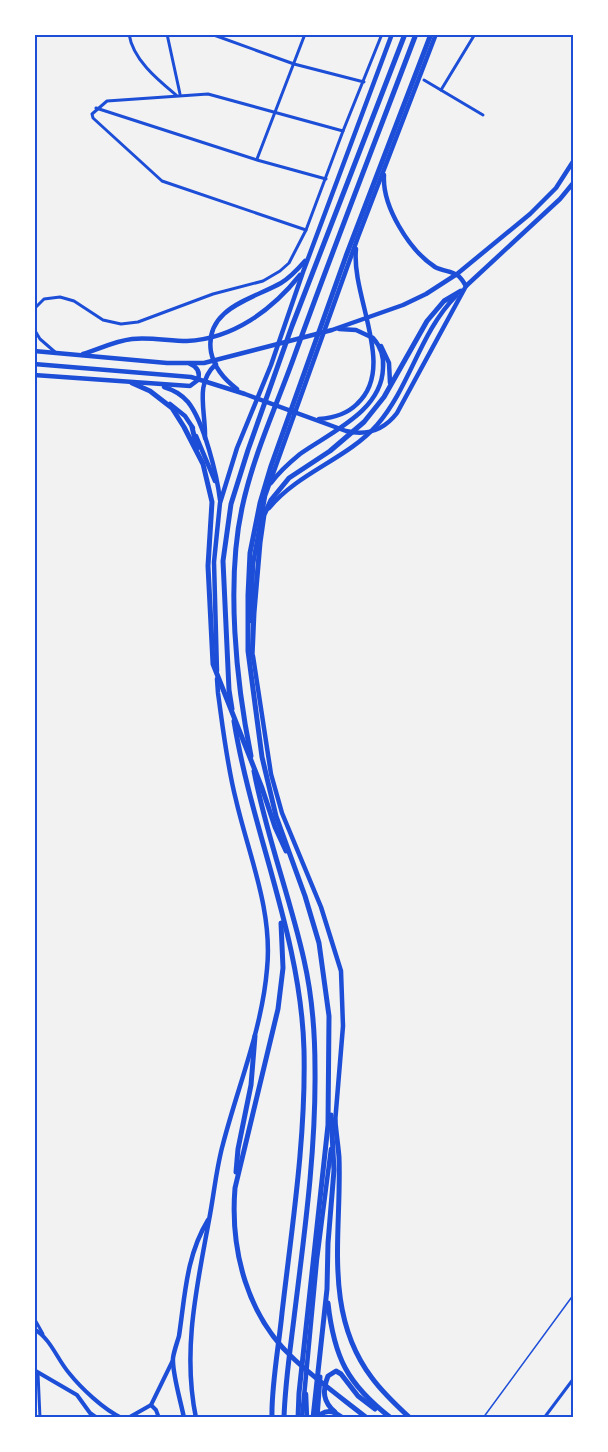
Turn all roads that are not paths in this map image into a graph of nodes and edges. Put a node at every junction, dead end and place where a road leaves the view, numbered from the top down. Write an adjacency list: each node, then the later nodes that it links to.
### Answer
1 (129, 34): 16 (street)
2 (167, 34): 16 (street)
3 (211, 34): 12 (street)
4 (304, 34): 12 (street)
5 (382, 34): 14 (street)
6 (392, 34): 29 (main road)
7 (405, 34): 60 (highway)
8 (416, 34): 91 (highway)
9 (431, 34): 23 (highway)
10 (436, 34): 23 (main road)
11 (475, 34): 15 (street)
12 (294, 64): 14 (street); 18 (street)
13 (424, 80): 15 (street)
14 (364, 82): 20 (street)
15 (441, 90): 19 (street)
16 (178, 95): 17 (street); 18 (street)
17 (96, 108): 21 (street); 27 (street)
18 (274, 112): 20 (street); 21 (street)
19 (483, 115)
20 (343, 131): 25 (street)
21 (257, 160): 25 (street)
22 (573, 165): 24 (main road)
23 (381, 169): 28 (main road); 31 (main road); 58 (highway)
24 (564, 178): 26 (main road); 31 (main road)
25 (326, 179): 27 (street)
26 (573, 184): 32 (main road)
27 (306, 230): 34 (street)
28 (358, 237): 50 (main road); 54 (main road)
29 (309, 255): 30 (main road); 48 (main road)
30 (303, 272): 40 (main road); 56 (main road)
31 (457, 274): 32 (main road); 36 (main road)
32 (466, 286): 33 (main road); 50 (main road)
33 (461, 291): 46 (highway); 57 (main road)
34 (34, 309)
35 (34, 329): 39 (street)
36 (332, 330): 37 (main road); 41 (main road)
37 (373, 338): 46 (main road); 54 (main road)
38 (34, 351): 39 (main road)
39 (57, 353): 40 (main road)
40 (80, 354): 43 (main road)
41 (230, 357): 43 (main road); 52 (main road)
42 (34, 364): 48 (main road)
43 (189, 364): 47 (main road)
44 (34, 375): 45 (main road)
45 (132, 383): 47 (main road); 49 (highway)
46 (390, 383): 58 (highway)
47 (156, 385): 52 (main road)
48 (245, 394): 50 (main road)
49 (166, 403): 51 (main road); 53 (highway)
50 (313, 418)
51 (192, 427): 53 (highway); 55 (main road)
52 (205, 440): 55 (main road)
53 (198, 453): 59 (highway)
54 (268, 488): 57 (main road)
55 (219, 492): 56 (main road)
56 (220, 503): 61 (main road)
57 (260, 521): 63 (main road)
58 (251, 684): 59 (highway)
59 (294, 865): 62 (highway)
60 (281, 912): 64 (highway); 90 (highway)
61 (255, 1036): 64 (highway); 65 (main road)
62 (329, 1105): 66 (highway); 92 (highway)
63 (335, 1120): 75 (main road); 96 (highway)
64 (235, 1188): 95 (highway)
65 (210, 1218): 72 (main road); 89 (main road)
66 (327, 1289): 71 (highway); 82 (highway)
67 (573, 1294): 97 (lane)
68 (34, 1318): 70 (street)
69 (34, 1329): 70 (street)
70 (42, 1334): 85 (street)
71 (321, 1358): 76 (highway); 81 (highway)
72 (173, 1359): 78 (street); 88 (main road)
73 (36, 1372): 80 (street); 83 (street)
74 (573, 1378): 98 (street)
75 (305, 1385): 77 (main road); 92 (main road)
76 (315, 1388): 77 (highway); 81 (highway)
77 (307, 1403): 93 (main road)
78 (152, 1405): 86 (street); 87 (street)
79 (335, 1412): 81 (highway); 82 (highway); 94 (highway)
80 (90, 1415): 84 (street)
81 (318, 1417)
82 (390, 1417)
83 (40, 1418)
84 (97, 1418)
85 (122, 1418)
86 (128, 1418)
87 (159, 1418)
88 (184, 1418)
89 (196, 1418)
90 (272, 1418)
91 (284, 1418)
92 (300, 1418)
93 (307, 1418)
94 (343, 1418)
95 (367, 1418)
96 (410, 1418)
97 (483, 1418)
98 (544, 1418)

